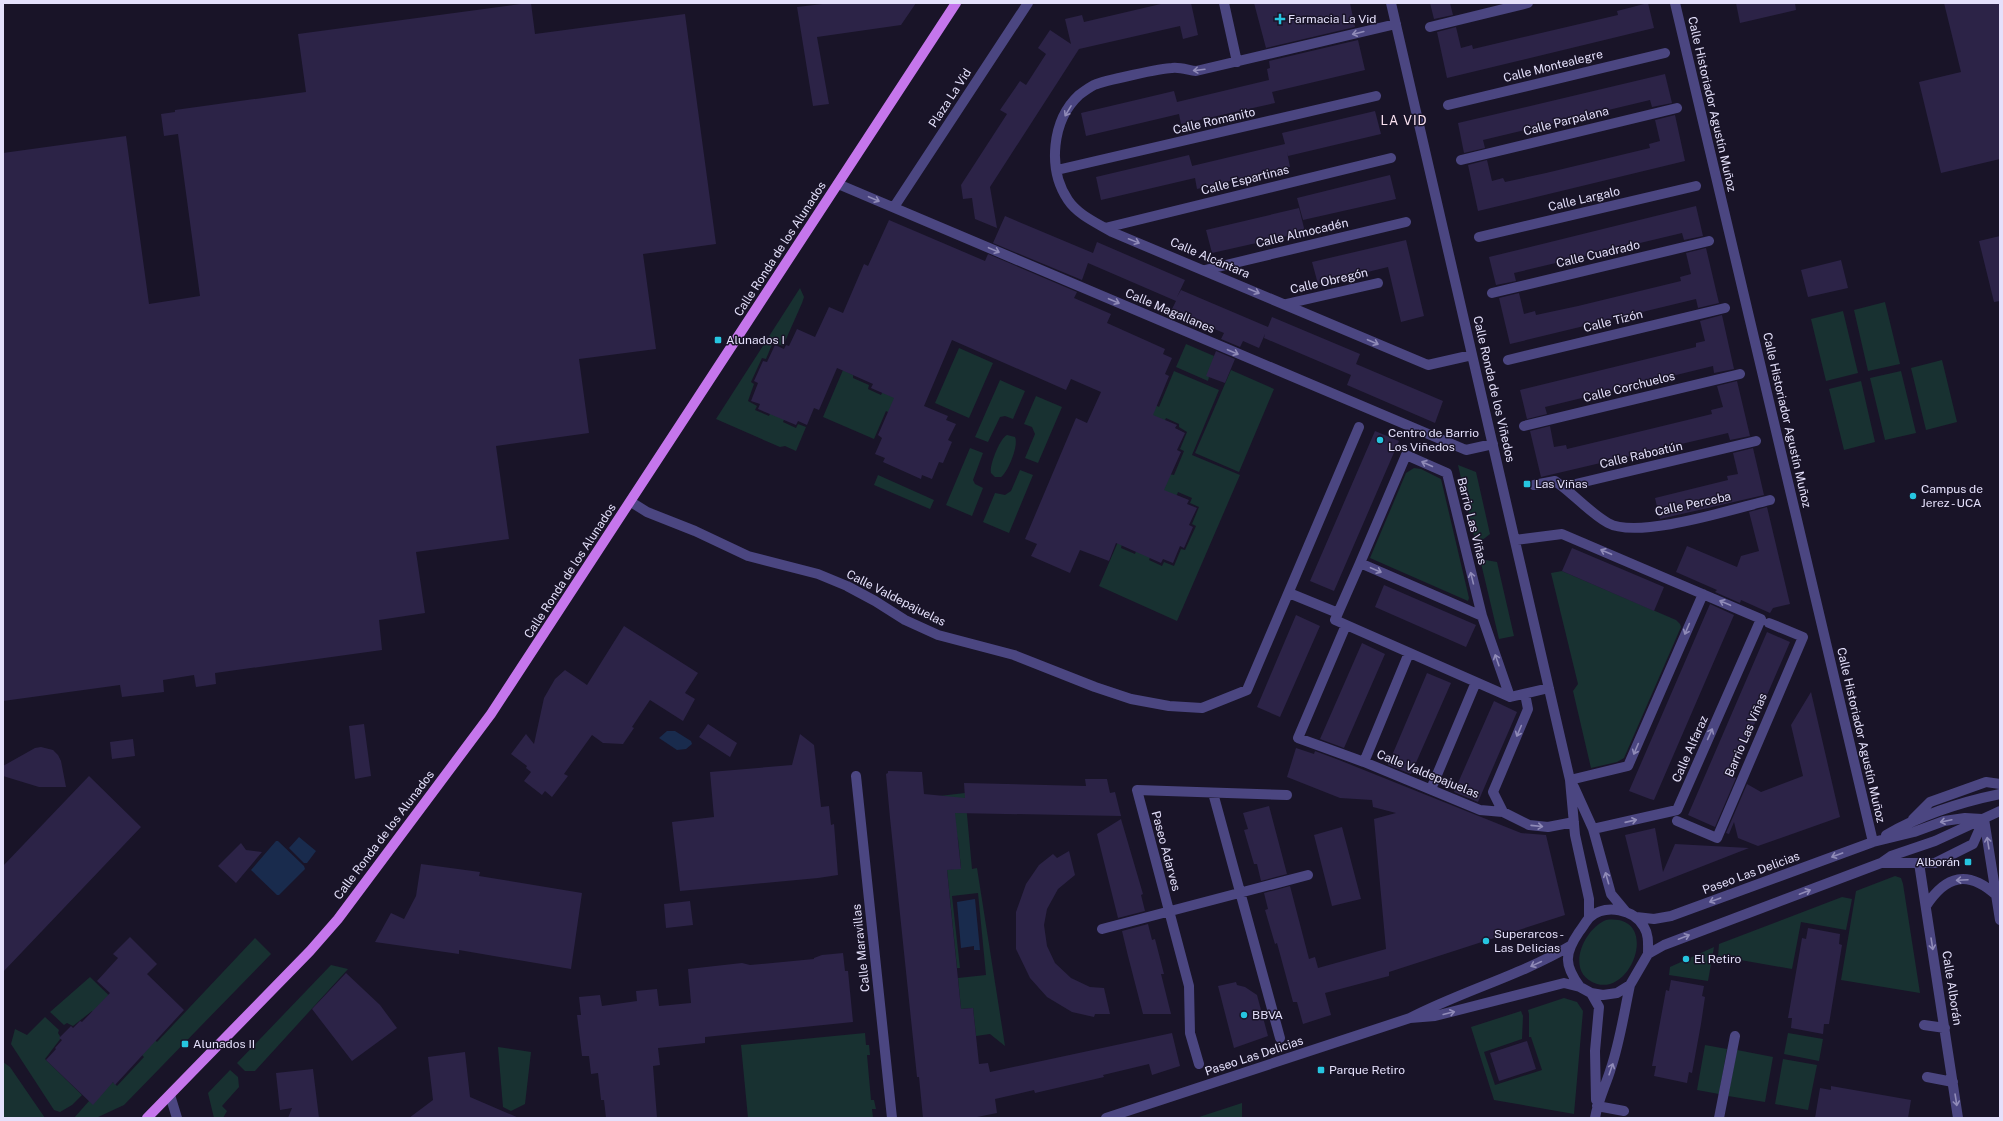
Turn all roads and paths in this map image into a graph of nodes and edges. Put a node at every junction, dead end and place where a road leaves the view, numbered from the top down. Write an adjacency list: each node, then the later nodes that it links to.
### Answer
1 (956, 3): 17 (main road, Calle Ronda de los Alunados)
2 (1028, 3): 19 (street, Plaza La Vid)
3 (1224, 3): 10 (street)
4 (1391, 3): 7 (street, Calle Ronda de los Viñedos)
5 (1528, 3): 8 (street)
6 (1675, 3): 68 (street, Calle Historiador Agustín Muñoz)
7 (1396, 24): 10 (street, one-way to 10); 29 (street, Calle Ronda de los Viñedos)
8 (1430, 27)
9 (1665, 52): 12 (street, Calle Montealegre)
10 (1237, 62): 16 (street, Calle Alcántara, one-way to 16)
11 (1376, 96): 16 (street, Calle Romanito)
12 (1448, 105)
13 (1677, 108): 15 (street, Calle Parpalana)
14 (1391, 158): 21 (street, Calle Espartinas)
15 (1461, 160)
16 (1057, 170): 21 (street, Calle Alcántara)
17 (838, 184): 19 (street, Calle Magallanes, one-way to 19); 39 (main road, Calle Ronda de los Alunados)
18 (1696, 186): 22 (street, Calle Largalo)
19 (894, 208): 35 (street, Calle Magallanes, one-way to 35)
20 (1406, 222): 24 (street, Calle Almocadén)
21 (1105, 228): 24 (street, Calle Alcántara, one-way to 24)
22 (1479, 237)
23 (1709, 241): 26 (street, Calle Cuadrado)
24 (1205, 270): 27 (street, Calle Alcántara, one-way to 27)
25 (1378, 283): 27 (street, Calle Obregón)
26 (1492, 293)
27 (1286, 304): 29 (street, Calle Alcántara, one-way to 29)
28 (1725, 308): 30 (street, Calle Tizón)
29 (1472, 354): 35 (street, Calle Ronda de los Viñedos)
30 (1508, 360)
31 (1740, 374): 32 (street, Calle Corchuelos)
32 (1524, 426)
33 (1359, 427): 42 (street)
34 (1756, 441): 37 (street, Calle Raboatún)
35 (1493, 444): 40 (street, Calle Ronda de los Viñedos)
36 (1534, 485): 37 (street, Calle Raboatún)
37 (1563, 487): 38 (street, Calle Perceba)
38 (1770, 500)
39 (631, 502): 42 (street, Calle Valdepajuelas); 94 (main road, Calle Ronda de los Alunados)
40 (1515, 540): 43 (street, Barrio Las Viñas, one-way to 40); 50 (street, Calle Ronda de los Viñedos)
41 (1360, 563): 44 (street, Barrio Las Viñas); 45 (street, one-way to 45); 45 (street, Barrio Las Viñas, one-way to 41)
42 (1289, 593): 44 (street)
43 (1703, 594): 46 (street, Barrio Las Viñas, one-way to 43); 55 (street, one-way to 55)
44 (1338, 613): 47 (street)
45 (1482, 616): 52 (street, Barrio Las Viñas, one-way to 45)
46 (1765, 621): 64 (street, Barrio Las Viñas); 67 (street, Calle Alfaraz, one-way to 46)
47 (1346, 625): 48 (street); 53 (street, Calle Valdepajuelas)
48 (1409, 653): 49 (street); 53 (street)
49 (1476, 682): 52 (street); 57 (street)
50 (1549, 688): 51 (street); 55 (street, Calle Ronda de los Viñedos)
51 (1525, 694): 52 (street); 62 (street, one-way to 62)
52 (1510, 697)
53 (1364, 762): 57 (street, Calle Valdepajuelas)
54 (856, 776): 100 (street, Calle Maravillas)
55 (1570, 780): 65 (street, Calle Ronda de los Viñedos); 67 (street, Calle Ronda de los Viñedos)
56 (2000, 784): 66 (street)
57 (1431, 789): 62 (street, Calle Valdepajuelas)
58 (1213, 793): 60 (street, Paseo Adarves); 72 (street); 75 (street, Paseo Adarves)
59 (2000, 794): 66 (street, Paseo Las Delicias)
60 (1286, 795)
61 (2000, 811): 63 (street, Paseo Las Delicias)
62 (1503, 812): 65 (street, Calle Valdepajuelas, one-way to 65)
63 (1984, 819): 68 (street, Paseo Las Delicias, one-way to 68); 69 (street, Paseo Las Delicias); 70 (street, Paseo Las Delicias); 73 (street, one-way to 63)
64 (1677, 821)
65 (1574, 822): 78 (street, Calle Ronda de los Viñedos)
66 (1910, 822): 68 (street, Paseo Las Delicias)
67 (1593, 829): 76 (street, Calle Ronda de los Viñedos, one-way to 67)
68 (1874, 842): 77 (street, Paseo Las Delicias, one-way to 77)
69 (1881, 863): 70 (street, Paseo Las Delicias); 82 (street, Paseo Las Delicias, one-way to 69)
70 (1919, 863): 74 (street, Calle Alborán)
71 (1308, 875): 72 (street)
72 (1240, 893): 75 (street); 90 (street)
73 (1996, 895): 74 (street, one-way to 74); 79 (street)
74 (1926, 906): 88 (street, Calle Alborán, one-way to 88)
75 (1169, 912): 80 (street); 91 (street, Paseo Adarves)
76 (1626, 912): 77 (street, Paseo Las Delicias); 78 (street, Paseo Las Delicias)
77 (1636, 917): 82 (street)
78 (1589, 918): 81 (street, Paseo Las Delicias)
79 (2000, 920)
80 (1102, 929)
81 (1570, 946): 84 (street, Paseo Las Delicias); 86 (street, Paseo Las Delicias, one-way to 86)
82 (1648, 954): 83 (street)
83 (1630, 985): 85 (street, Paseo Las Delicias); 95 (street, one-way to 83)
84 (1580, 987): 85 (street, Paseo Las Delicias); 86 (street, Paseo Las Delicias, one-way to 84)
85 (1591, 993): 95 (street)
86 (1410, 1018): 101 (street, Paseo Las Delicias)
87 (1924, 1024): 88 (street)
88 (1945, 1028): 93 (street, Calle Alborán)
89 (1734, 1036): 103 (street)
90 (1280, 1038)
91 (1199, 1064)
92 (1927, 1077): 93 (street)
93 (1953, 1082): 104 (street, Calle Alborán, one-way to 104)
94 (170, 1095): 97 (main road, Calle Ronda de los Alunados); 99 (street)
95 (1597, 1106): 96 (street); 102 (street)
96 (1624, 1111)
97 (150, 1115): 98 (main road, Calle Ronda de los Alunados)
98 (144, 1118)
99 (177, 1118)
100 (892, 1118)
101 (1106, 1118)
102 (1595, 1118)
103 (1719, 1118)
104 (1958, 1118)

